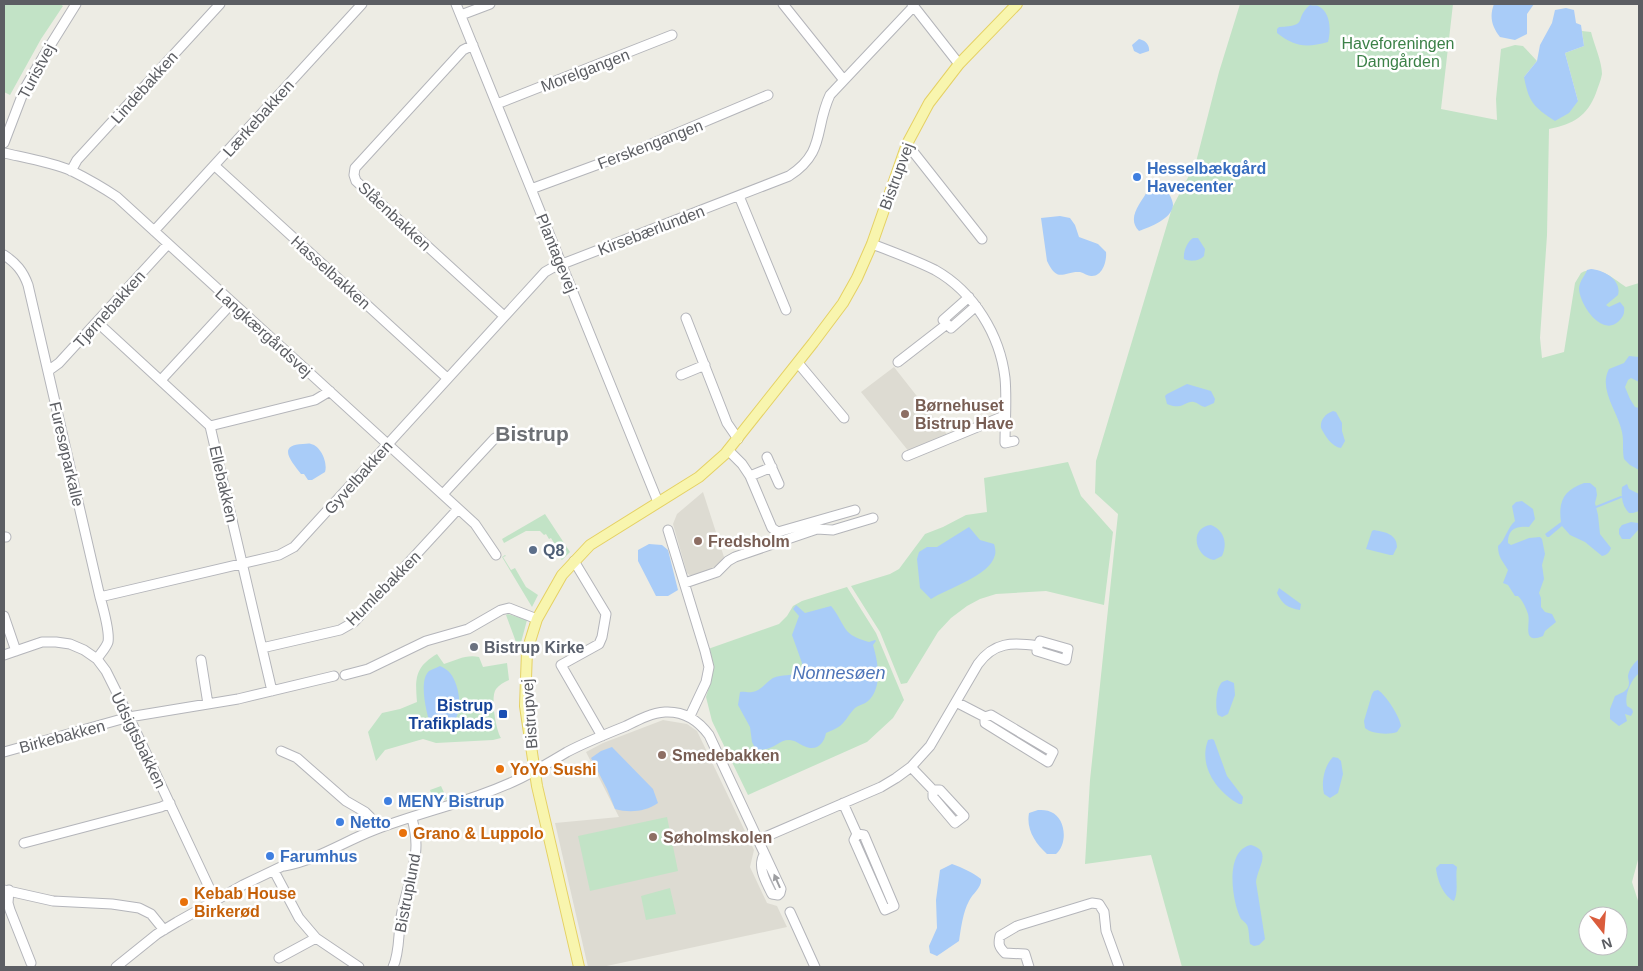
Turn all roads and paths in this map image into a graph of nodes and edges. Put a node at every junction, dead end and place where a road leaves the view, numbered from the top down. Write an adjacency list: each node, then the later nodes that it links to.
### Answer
1 (76, 4): 17 (street, Turistvej)
2 (220, 4): 19 (street, Lindebakken)
3 (362, 4): 18 (street, Lærkebakken)
4 (456, 4): 9 (street, Plantagevej)
5 (490, 4): 9 (street)
6 (783, 4): 13 (street)
7 (1017, 4): 12 (main road, Bistrupvej)
8 (913, 5): 12 (street); 13 (street, Kirsebærlunden)
9 (461, 15): 11 (street, Plantagevej)
10 (672, 36): 15 (street, Morelgangen)
11 (473, 45): 15 (street, Plantagevej); 32 (street, Slåenbakken)
12 (959, 64): 16 (main road, Bistrupvej)
13 (843, 79): 21 (street, Kirsebærlunden)
14 (768, 95): 20 (street, Ferskengangen)
15 (497, 104): 20 (street, Plantagevej)
16 (907, 144): 23 (street); 25 (main road, Bistrupvej)
17 (5, 147): 19 (street, Langkærgårdsvej)
18 (214, 166): 22 (street, Lærkebakken); 41 (street, Hasselbakken)
19 (71, 171): 22 (street, Langkærgårdsvej)
20 (531, 189): 27 (street, Plantagevej)
21 (739, 196): 27 (street, Kirsebærlunden); 31 (street)
22 (154, 231): 24 (street, Langkærgårdsvej)
23 (982, 240)
24 (168, 244): 29 (street, Langkærgårdsvej); 34 (street, Tjørnebakken)
25 (872, 244): 28 (street); 37 (main road, Bistrupvej)
26 (4, 255): 39 (street, Furesøparkalle)
27 (562, 264): 32 (street, Gyvelbakken); 58 (street, Plantagevej)
28 (969, 297): 30 (street); 35 (street)
29 (232, 303): 42 (street); 43 (street, Langkærgårdsvej)
30 (976, 306): 35 (street); 44 (street)
31 (786, 310)
32 (504, 316): 41 (street, Gyvelbakken)
33 (686, 318): 38 (street)
34 (97, 322): 39 (street, Tjørnebakken); 42 (street, Ellebakken)
35 (947, 324): 36 (street)
36 (898, 362)
37 (798, 363): 45 (street); 48 (main road, Bistrupvej)
38 (705, 365): 40 (street); 48 (street)
39 (48, 371): 67 (street, Furesøparkalle)
40 (681, 375)
41 (447, 378): 50 (street, Gyvelbakken)
42 (161, 380): 46 (street, Ellebakken)
43 (330, 391): 46 (street); 50 (street, Langkærgårdsvej)
44 (1004, 416): 49 (street); 52 (street)
45 (844, 418)
46 (210, 426): 65 (street, Ellebakken)
47 (495, 438): 57 (street)
48 (738, 439): 51 (main road, Bistrupvej)
49 (1014, 441)
50 (388, 444): 57 (street, Langkærgårdsvej); 65 (street, Gyvelbakken)
51 (728, 450): 55 (street); 58 (main road, Bistrupvej)
52 (907, 456)
53 (767, 457): 54 (street)
54 (772, 467): 55 (street); 56 (street)
55 (750, 476): 60 (street)
56 (779, 484)
57 (443, 494): 59 (street, Langkærgårdsvej)
58 (658, 502): 64 (main road, Bistrupvej)
59 (458, 509): 63 (street, Langkærgårdsvej); 71 (street, Humlebakken)
60 (855, 510)
61 (873, 518): 66 (street)
62 (668, 530): 66 (street)
63 (496, 555)
64 (574, 561): 69 (main road, Bistrupvej); 84 (street)
65 (242, 564): 67 (street, Gyvelbakken); 71 (street, Ellebakken)
66 (685, 583): 81 (street)
67 (100, 597): 74 (street, Furesøparkalle)
68 (4, 616): 72 (street)
69 (537, 619): 76 (street); 88 (main road, Bistrupvej)
70 (1038, 646): 79 (street)
71 (262, 648): 78 (street, Ellebakken)
72 (16, 651): 73 (street, Udsigtsbakken); 74 (street, Udsigtsbakken)
73 (4, 655)
74 (97, 659): 83 (street, Udsigtsbakken)
75 (201, 660): 80 (street)
76 (345, 675)
77 (334, 676): 78 (street, Birkebakken)
78 (272, 691): 80 (street, Birkebakken)
79 (956, 702): 82 (street); 87 (street)
80 (208, 704): 83 (street, Birkebakken)
81 (690, 716): 84 (street); 95 (street)
82 (985, 717): 82 (street)
83 (129, 718): 86 (street, Birkebakken); 90 (street, Udsigtsbakken)
84 (602, 736): 88 (street)
85 (281, 751): 93 (street)
86 (4, 752)
87 (911, 767): 89 (street); 91 (street)
88 (534, 771): 92 (street); 109 (main road, Bistrupvej)
89 (932, 790)
90 (170, 802): 96 (street); 100 (street, Udsigtsbakken)
91 (843, 803): 94 (street); 95 (street)
92 (412, 818): 93 (street); 108 (street, Bistruplund)
93 (376, 829): 98 (street)
94 (857, 834): 94 (street)
95 (758, 840): 97 (street)
96 (24, 843)
97 (764, 855)
98 (274, 871): 100 (street); 103 (street)
99 (7, 890): 102 (street); 105 (street)
100 (215, 900): 102 (street)
101 (790, 912): 110 (street)
102 (164, 930): 106 (street)
103 (316, 938): 104 (street); 107 (street)
104 (279, 958)
105 (31, 963)
106 (116, 967)
107 (359, 967)
108 (393, 967)
109 (579, 967)
110 (815, 967)
111 (1029, 967): 112 (street)
112 (1119, 967)

